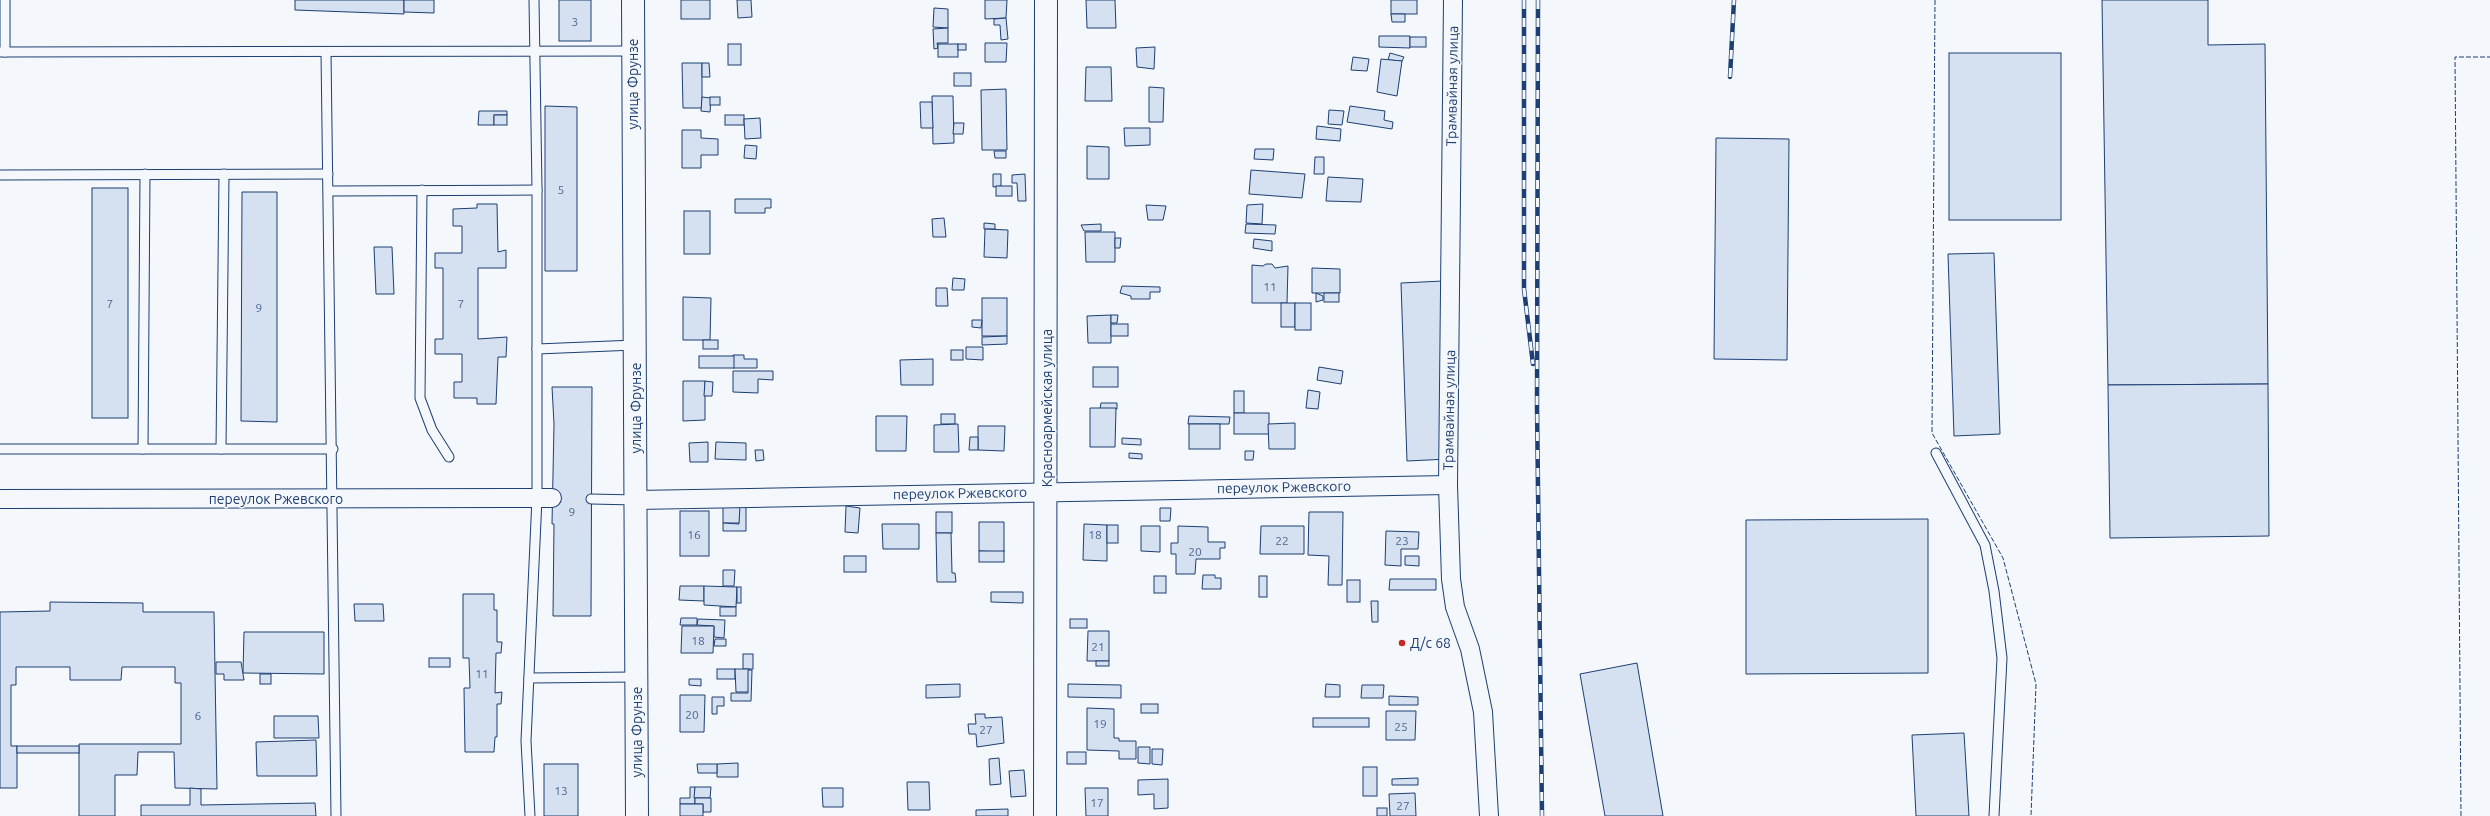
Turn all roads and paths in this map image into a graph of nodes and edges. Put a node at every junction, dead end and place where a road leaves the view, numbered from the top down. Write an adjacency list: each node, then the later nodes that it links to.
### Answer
1 (5, 0): 8 (lane)
2 (534, 0): 6 (lane)
3 (633, 0): 7 (street, улица Фрунзе)
4 (1046, 0): 26 (street, Красноармейская улица)
5 (1453, 0): 25 (street, Трамвайная улица)
6 (535, 51): 7 (lane); 9 (lane); 15 (lane)
7 (633, 51): 17 (street, улица Фрунзе)
8 (3, 52): 9 (lane)
9 (326, 52): 12 (lane)
10 (145, 174): 11 (lane); 13 (lane); 20 (lane)
11 (224, 174): 12 (lane); 21 (lane)
12 (328, 174): 16 (lane)
13 (0, 175)
14 (422, 190): 15 (lane); 16 (lane); 24 (lane)
15 (537, 190): 18 (lane)
16 (329, 191): 22 (lane)
17 (635, 345): 18 (lane); 31 (street, улица Фрунзе)
18 (537, 349): 27 (lane)
19 (0, 449): 20 (lane)
20 (143, 449): 21 (lane)
21 (221, 449): 22 (lane)
22 (333, 449): 28 (lane)
23 (1936, 453): 39 (lane)
24 (449, 457)
25 (1448, 485): 26 (street, переулок Ржевского); 38 (street, Трамвайная улица)
26 (1047, 491): 31 (street, переулок Ржевского); 37 (street, Красноармейская улица)
27 (545, 498): 28 (street, переулок Ржевского); 33 (lane)
28 (331, 499): 30 (street, переулок Ржевского); 34 (lane)
29 (592, 499): 31 (lane, переулок Ржевского)
30 (0, 500)
31 (636, 500): 32 (street, улица Фрунзе)
32 (638, 677): 33 (lane); 36 (street, улица Фрунзе)
33 (529, 678): 35 (lane)
34 (336, 816)
35 (530, 816)
36 (637, 816)
37 (1045, 816)
38 (1489, 816)
39 (1994, 816)

